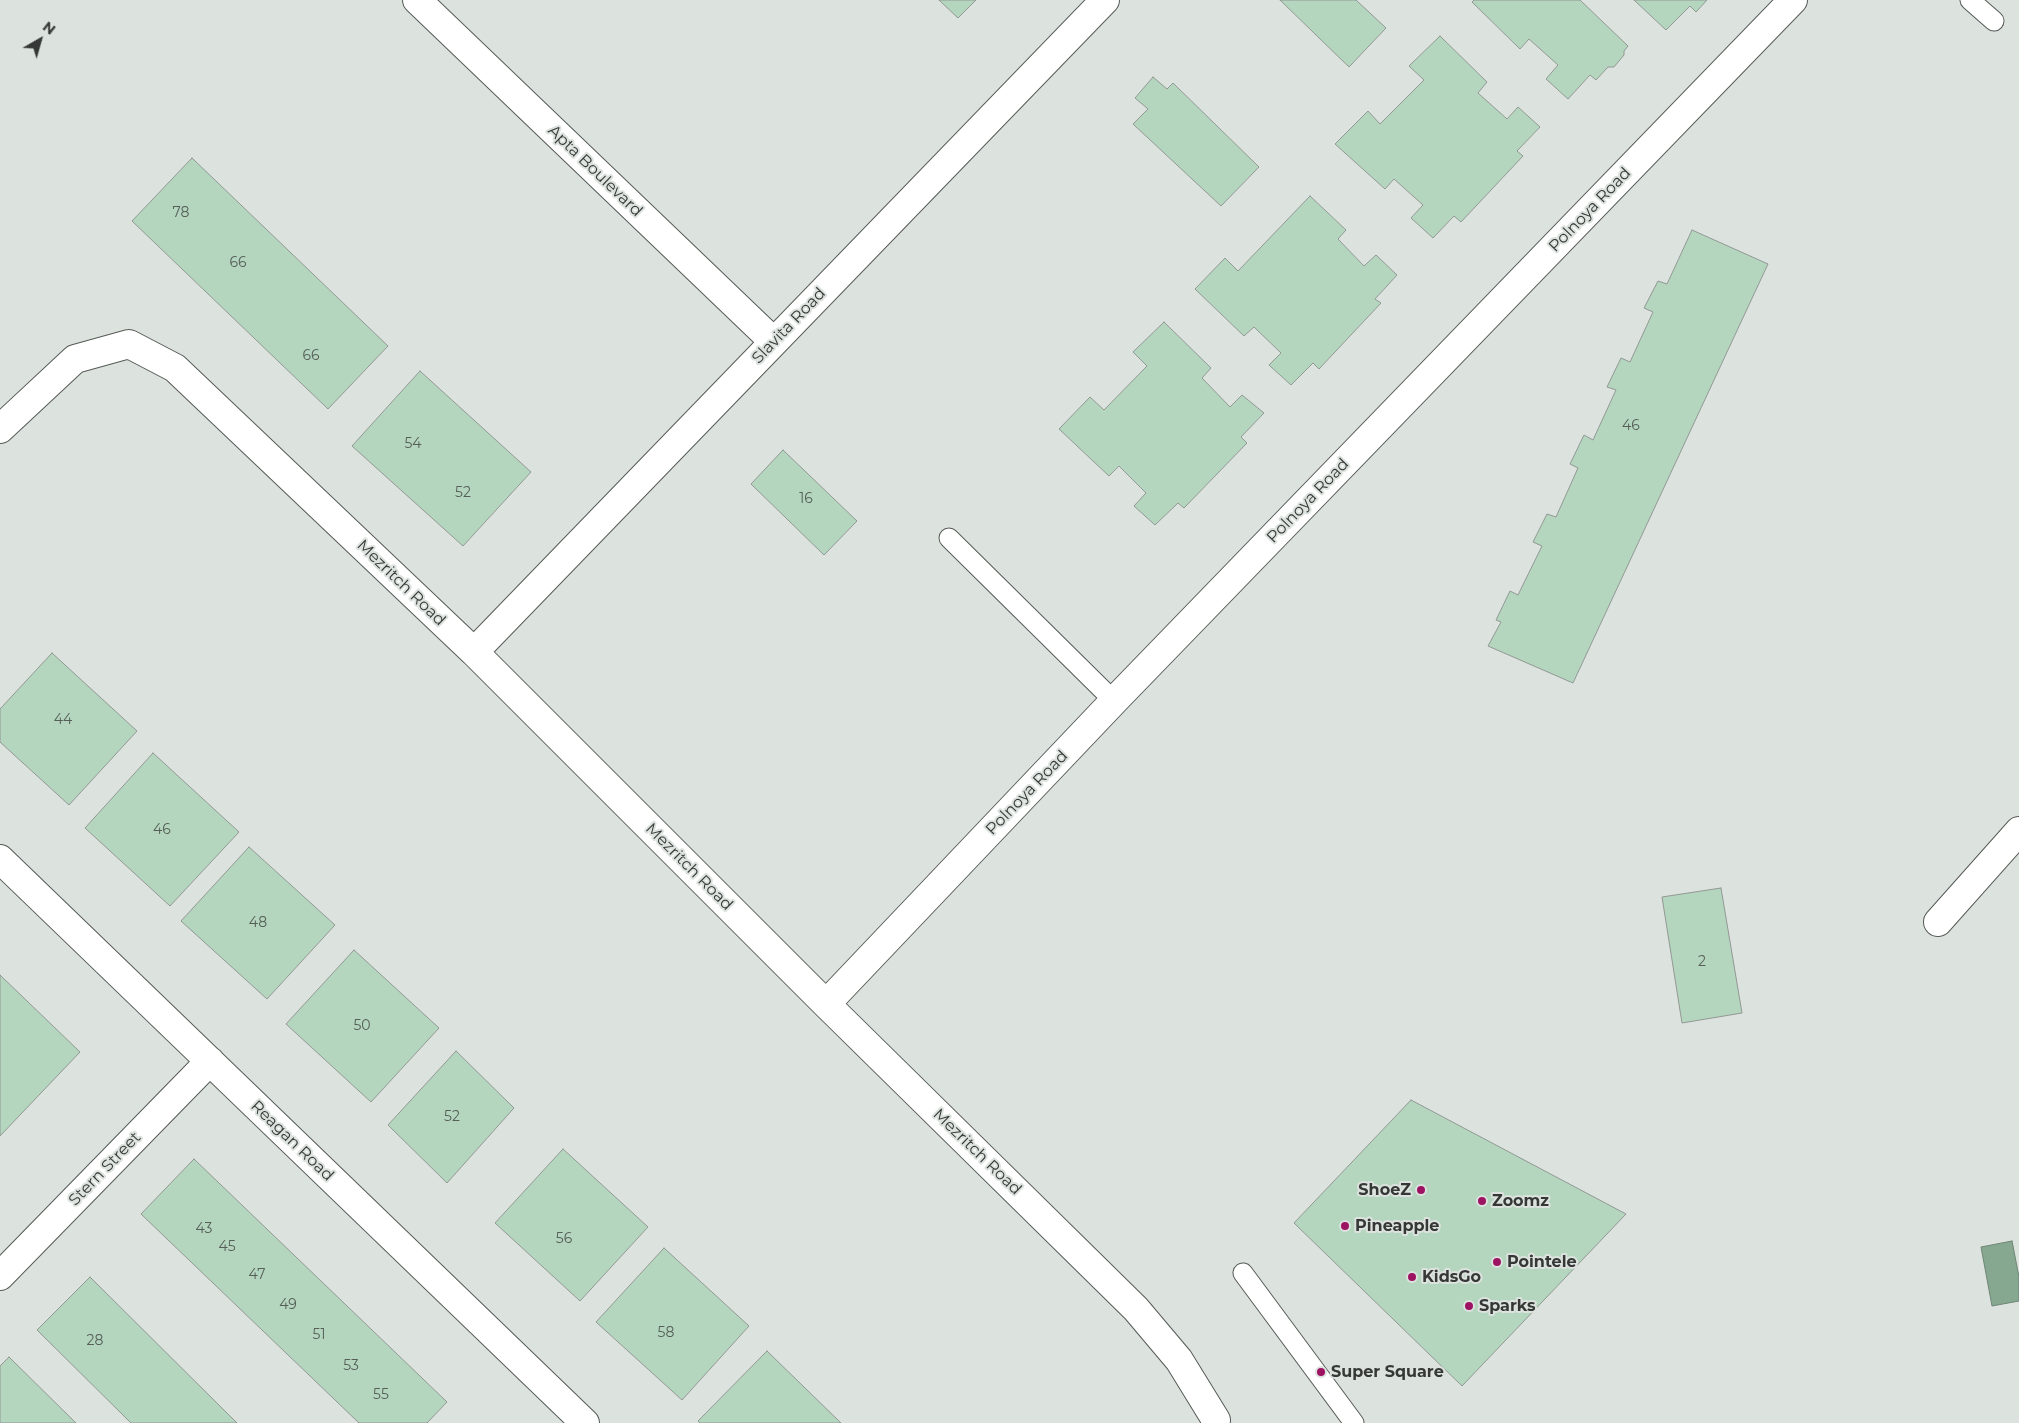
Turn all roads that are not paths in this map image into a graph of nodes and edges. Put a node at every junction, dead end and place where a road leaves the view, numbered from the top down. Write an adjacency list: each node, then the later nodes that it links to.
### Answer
1 (417, 0): 6 (street, Apta Boulevard)
2 (1105, 0): 6 (street, Slavita Road)
3 (1793, 0): 10 (street, Polnoya Road)
4 (1970, 0): 5 (lane)
5 (1994, 21)
6 (774, 342): 9 (street, Slavita Road)
7 (0, 429): 9 (street, Mezritch Road)
8 (950, 538): 10 (lane)
9 (474, 652): 14 (street, Mezritch Road)
10 (1114, 701): 14 (street, Polnoya Road)
11 (2019, 831): 13 (street)
12 (0, 859): 15 (street, Reagan Road)
13 (1938, 922)
14 (826, 1004): 19 (street, Mezritch Road)
15 (210, 1061): 17 (street, Stern Street); 18 (street, Reagan Road)
16 (1243, 1273): 20 (lane)
17 (0, 1276)
18 (569, 1418)
19 (1215, 1423)
20 (1354, 1423)

